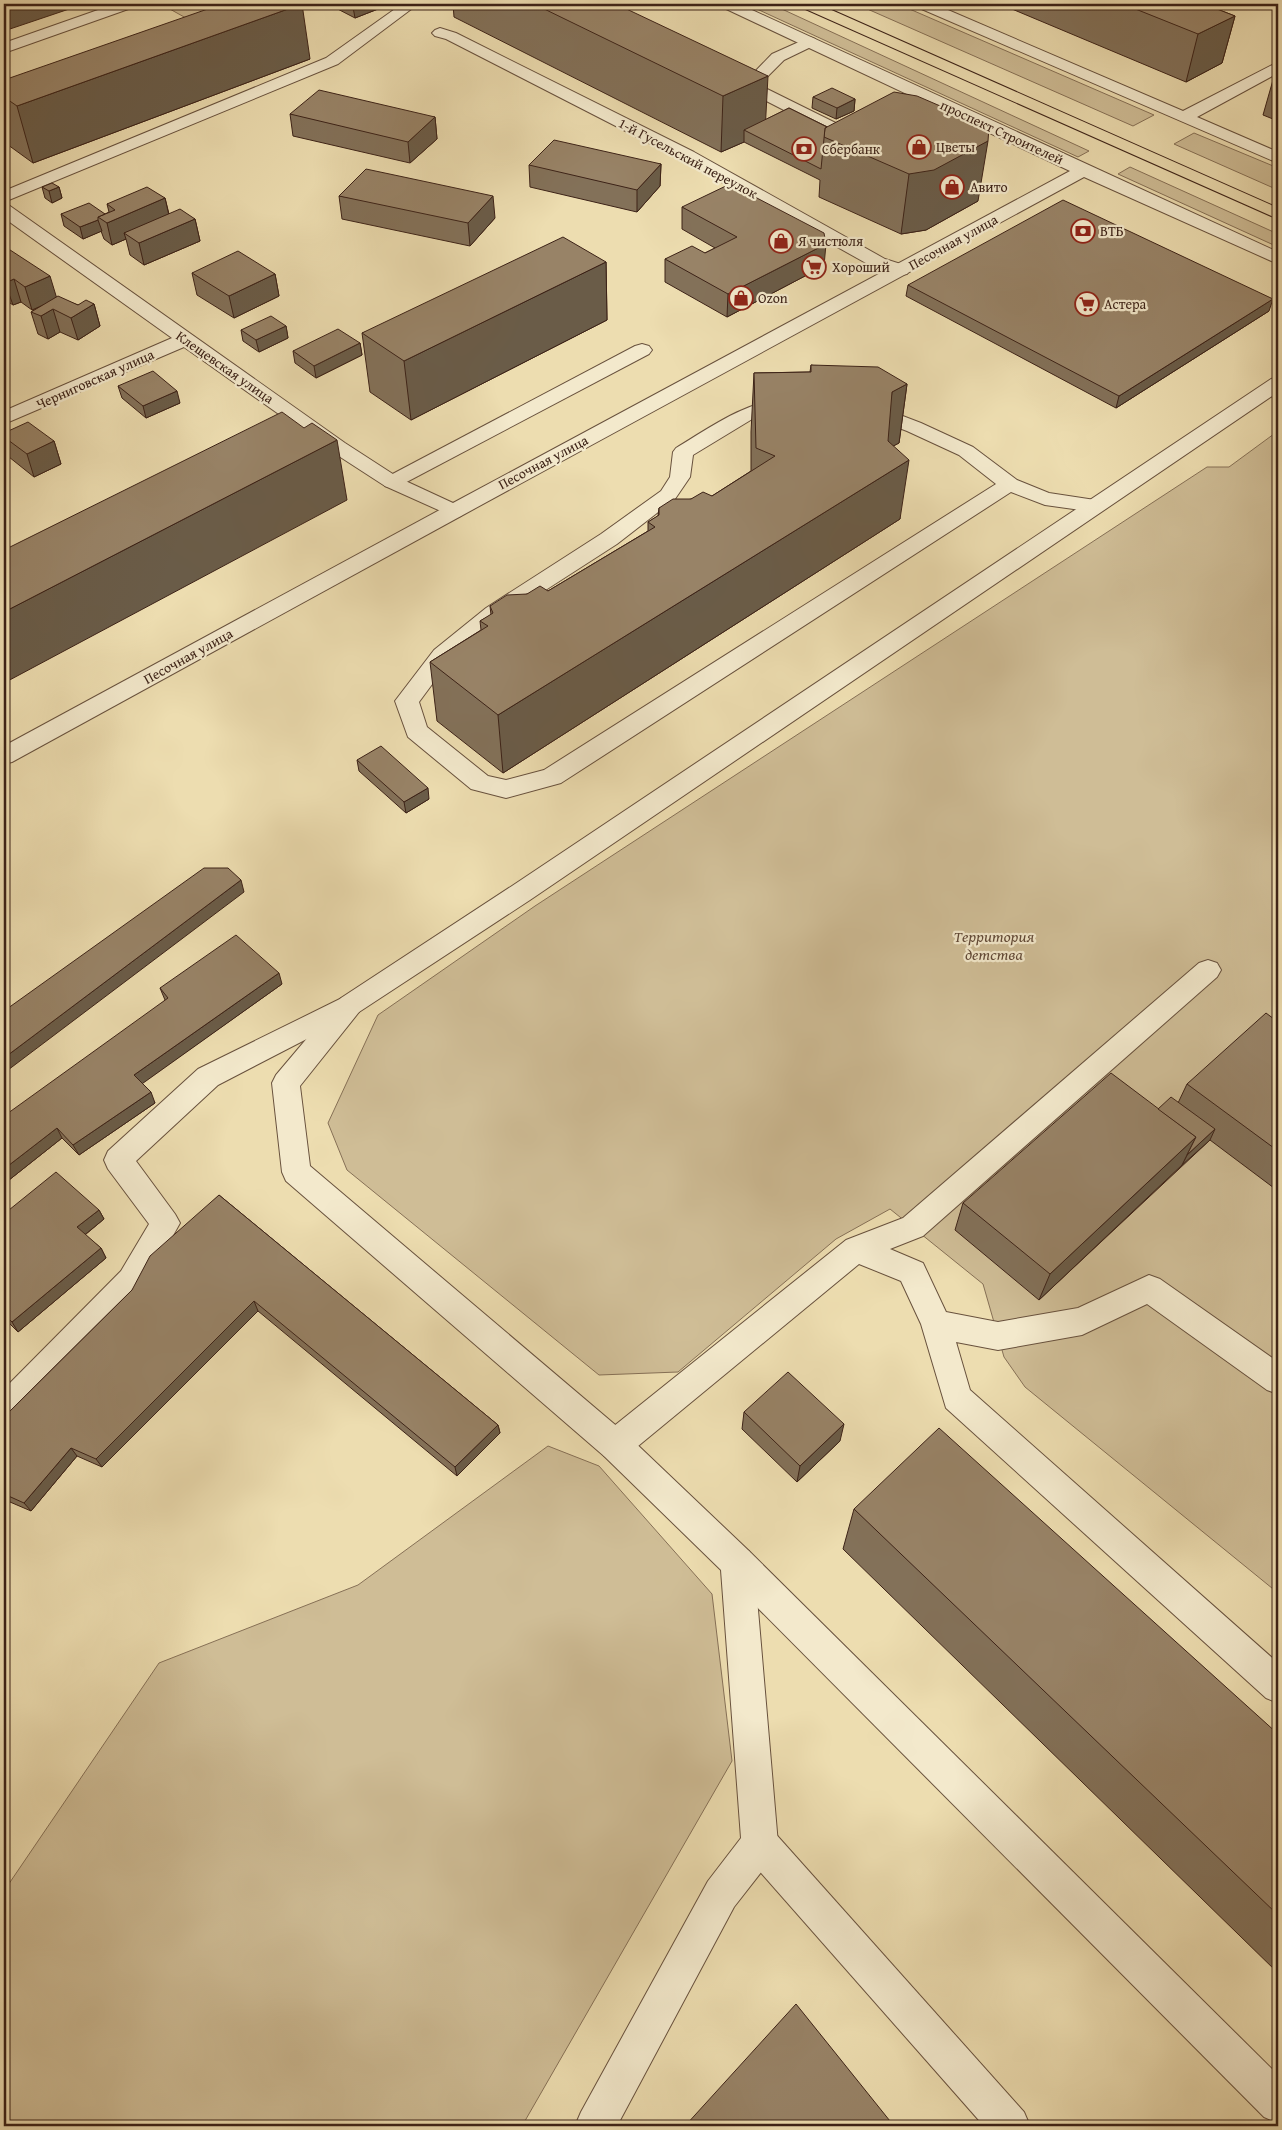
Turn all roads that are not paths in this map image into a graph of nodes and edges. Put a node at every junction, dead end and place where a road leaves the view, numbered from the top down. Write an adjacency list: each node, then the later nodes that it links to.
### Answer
1 (129, 4): 8 (street)
2 (411, 4): 14 (street)
3 (727, 4): 7 (street, проспект Строителей)
4 (806, 4): 16 (main road)
5 (922, 4): 10 (street)
6 (440, 33): 18 (street, 1-й Гусельский переулок)
7 (810, 42): 11 (street); 13 (street, проспект Строителей)
8 (4, 48)
9 (1278, 67): 10 (street)
10 (1184, 117): 12 (street)
11 (866, 145)
12 (1278, 158)
13 (1084, 170): 17 (street, проспект Строителей); 18 (street, Песочная улица)
14 (4, 197)
15 (4, 210): 19 (street, Клещевская улица)
16 (1278, 214)
17 (1278, 259)
18 (901, 270): 28 (street, Песочная улица)
19 (186, 339): 24 (street, Черниговская улица); 25 (street, Клещевская улица)
20 (642, 350): 25 (street)
21 (1278, 383): 27 (street)
22 (811, 402): 26 (street)
23 (847, 402): 26 (street)
24 (4, 418)
25 (392, 482): 28 (street, Клещевская улица)
26 (1010, 484): 27 (street)
27 (1094, 506): 31 (street)
28 (454, 511): 29 (street, Песочная улица)
29 (4, 756)
30 (1208, 970): 32 (street)
31 (350, 1005): 35 (street); 36 (street)
32 (856, 1248): 33 (street); 36 (street)
33 (936, 1324): 34 (street); 38 (street)
34 (1278, 1380)
35 (4, 1410)
36 (615, 1445): 37 (street)
37 (737, 1563): 39 (street); 40 (street)
38 (1278, 1686)
39 (760, 1844): 41 (street); 42 (street)
40 (1278, 2103)
41 (595, 2126)
42 (1010, 2126)

